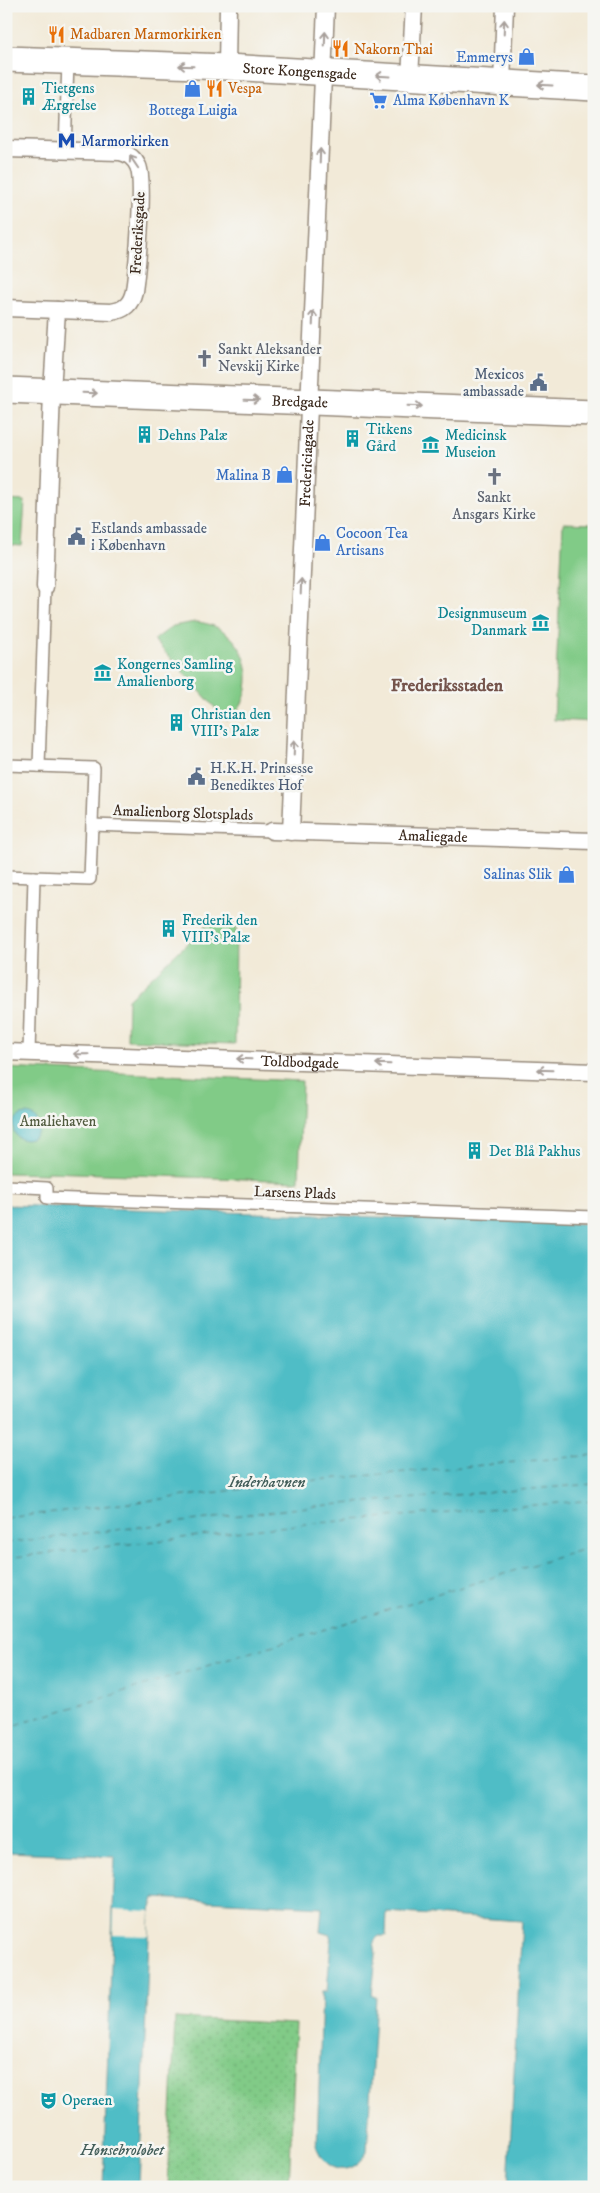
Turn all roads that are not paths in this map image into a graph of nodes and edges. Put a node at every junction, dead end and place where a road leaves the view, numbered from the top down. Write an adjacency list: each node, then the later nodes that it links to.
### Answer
1 (228, 6): 7 (street)
2 (326, 6): 8 (street, Fredericiagade, one-way to 2)
3 (414, 6): 9 (street)
4 (505, 6): 10 (street, one-way to 4)
5 (6, 59): 6 (main road, Store Kongensgade)
6 (68, 62): 7 (main road, Store Kongensgade, one-way to 6); 13 (street)
7 (226, 67): 8 (main road, Store Kongensgade)
8 (323, 72): 9 (main road, Store Kongensgade, one-way to 8); 18 (street, Fredericiagade, one-way to 8)
9 (410, 77): 10 (main road, Store Kongensgade)
10 (502, 82): 11 (main road, Store Kongensgade, one-way to 10)
11 (594, 88)
12 (6, 149): 13 (street, Frederiksgade)
13 (65, 150): 15 (street, Frederiksgade, one-way to 13)
14 (6, 308): 15 (street, Frederiksgade)
15 (57, 310): 17 (street)
16 (6, 390): 17 (main road, Bredgade)
17 (52, 392): 18 (main road, Bredgade, one-way to 18); 20 (street)
18 (309, 402): 19 (main road, Bredgade, one-way to 19); 25 (street, Fredericiagade, one-way to 18)
19 (594, 413)
20 (45, 587): 22 (street)
21 (6, 765): 22 (street, Amalienborg Slotsplads)
22 (39, 766): 23 (street, Amalienborg Slotsplads)
23 (92, 824): 24 (street, Amalienborg Slotsplads); 28 (street, Amalienborg Slotsplads)
24 (272, 831): 25 (street, Amaliegade)
25 (291, 832): 26 (street, Amaliegade)
26 (594, 842)
27 (6, 876): 28 (street, Amalienborg Slotsplads)
28 (34, 877): 30 (street)
29 (6, 1052): 30 (street, Toldbodgade)
30 (29, 1053): 31 (street, Toldbodgade, one-way to 30)
31 (594, 1072)
32 (6, 1186): 33 (street, Larsens Plads)
33 (594, 1217)

